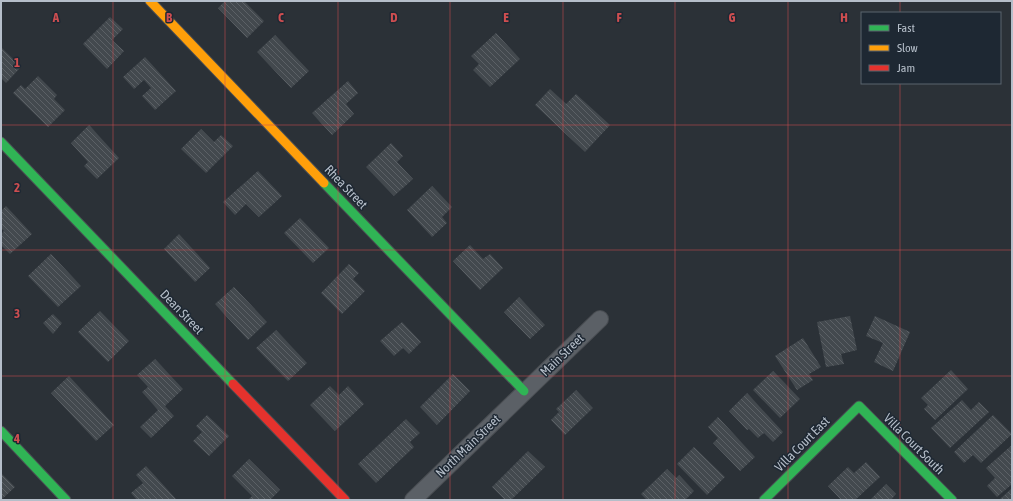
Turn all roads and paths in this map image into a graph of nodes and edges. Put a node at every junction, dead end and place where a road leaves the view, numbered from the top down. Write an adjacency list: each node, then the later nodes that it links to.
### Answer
1 (150, 1): 4 (street, Rhea Street)
2 (1, 142): 8 (street, Dean Street)
3 (600, 318): 4 (street, Main Street)
4 (524, 391): 9 (street, North Main Street)
5 (859, 406): 10 (street, Villa Court East); 11 (street, Villa Court South)
6 (1, 431): 7 (street)
7 (66, 500)
8 (345, 500)
9 (413, 500)
10 (764, 500)
11 (952, 500)

